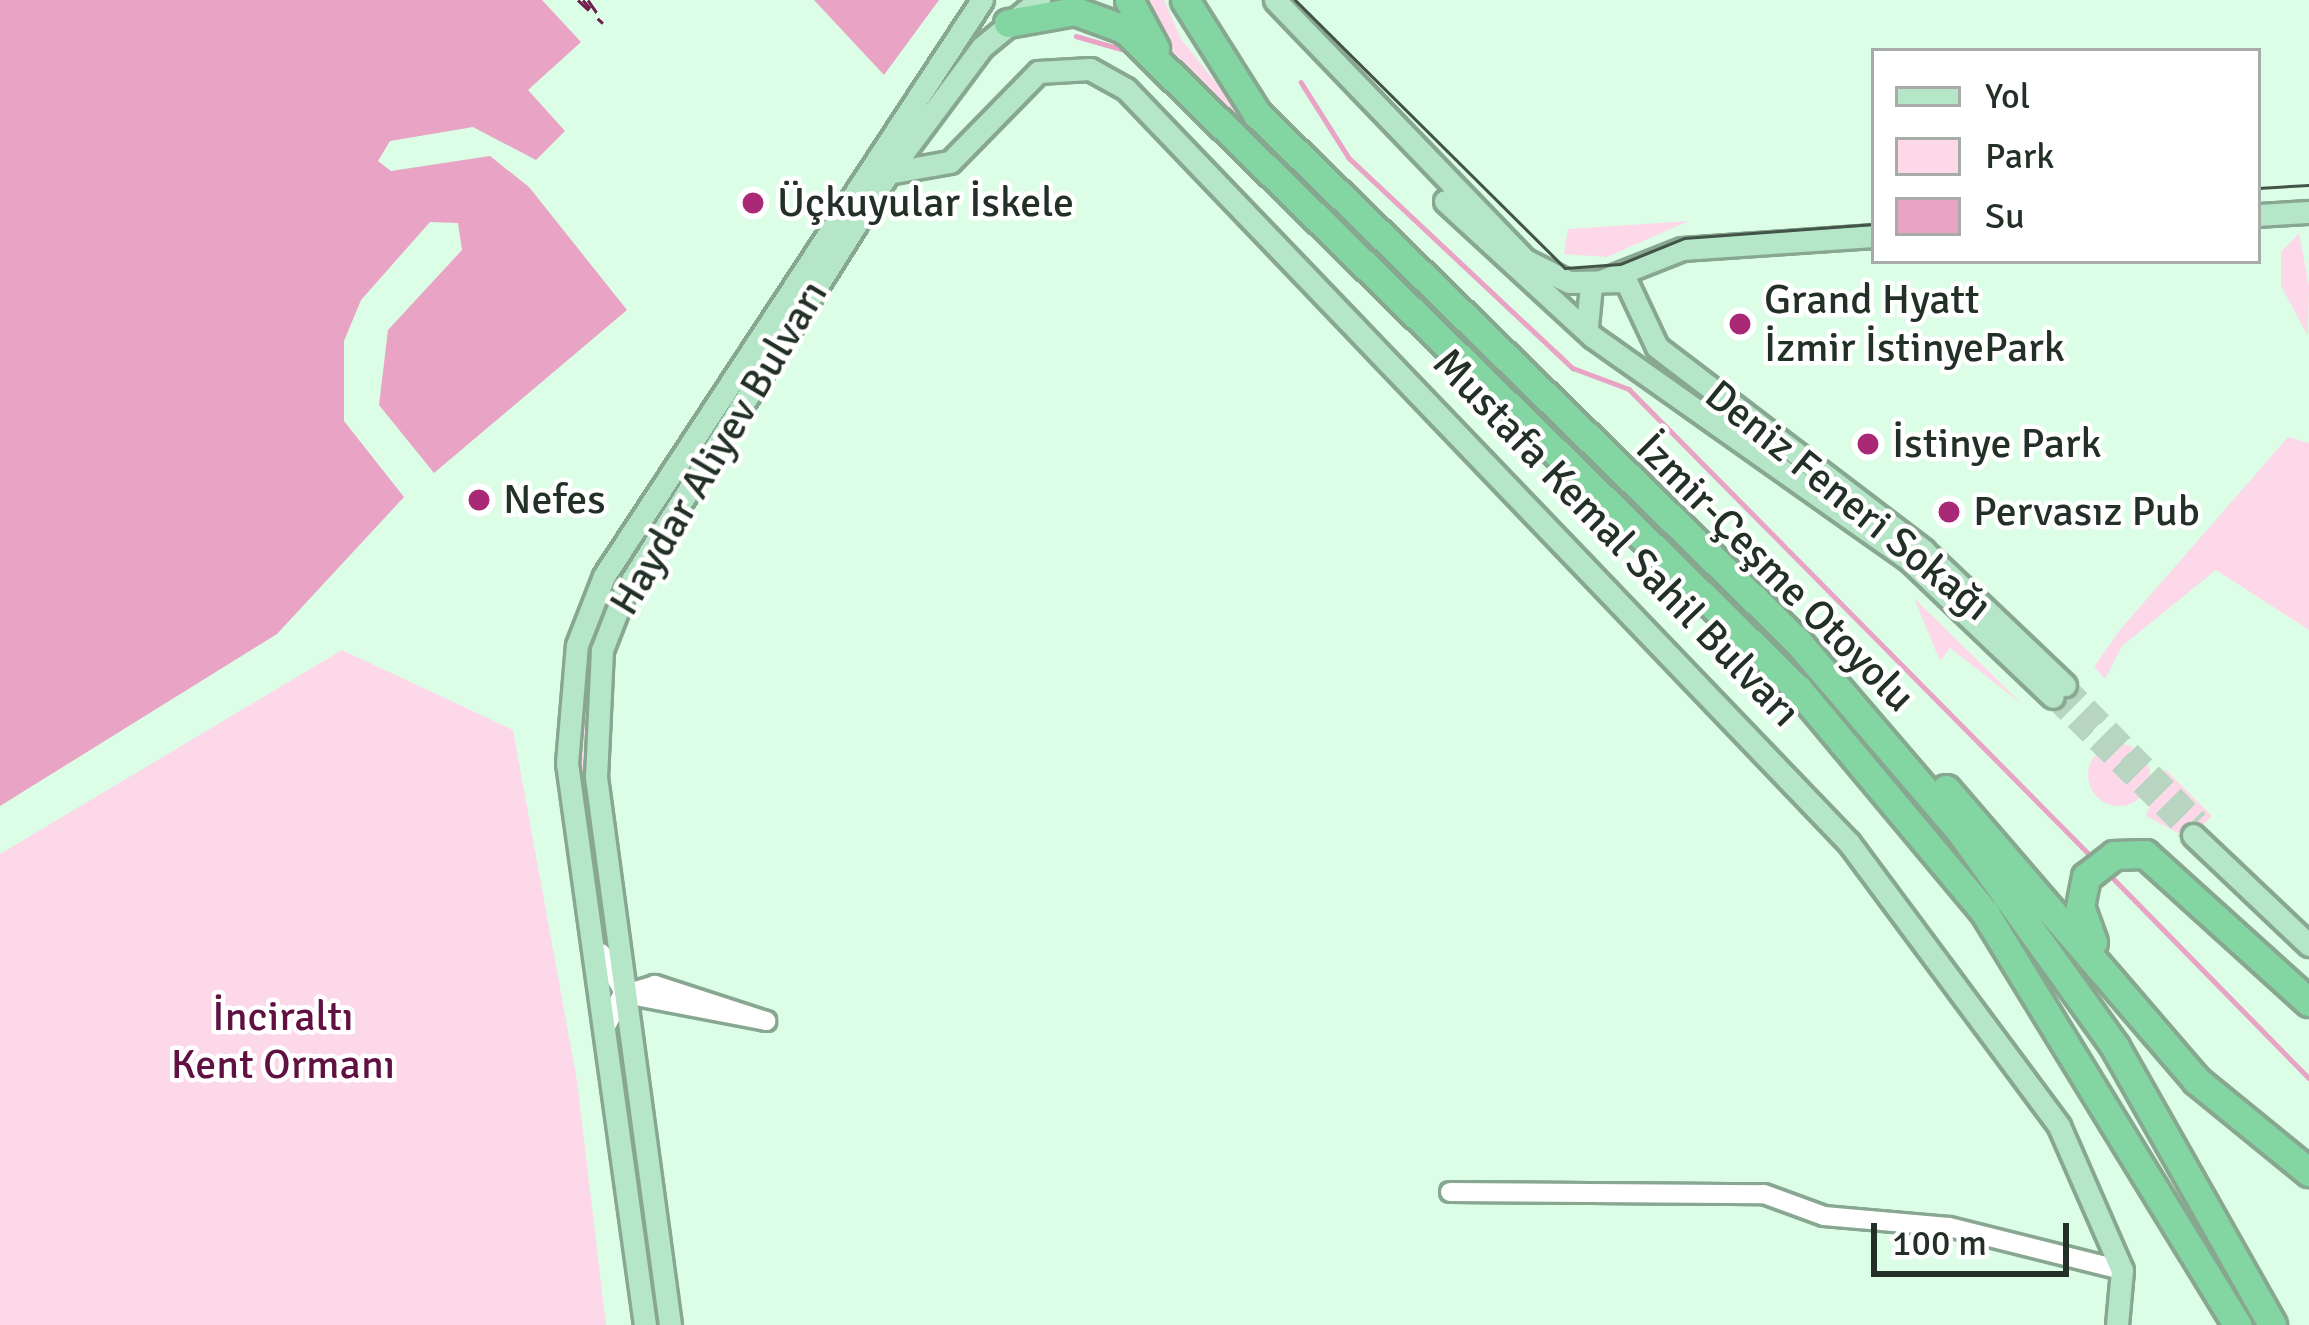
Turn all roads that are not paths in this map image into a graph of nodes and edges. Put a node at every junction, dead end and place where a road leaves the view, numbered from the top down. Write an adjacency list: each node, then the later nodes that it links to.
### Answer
1 (982, 0): 22 (main road, Haydar Aliyev Bulvarı)
2 (1039, 0): 9 (main road, Haydar Aliyev Bulvarı)
3 (1129, 0): 11 (highway)
4 (1173, 0): 10 (highway)
5 (1185, 0): 10 (highway, İzmir-Çeşme Otoyolu)
6 (1198, 0): 10 (highway)
7 (1256, 0): 20 (main road, Deniz Feneri Sokağı)
8 (1275, 0): 18 (main road)
9 (1008, 22): 11 (highway); 12 (main road, Haydar Aliyev Bulvarı)
10 (1204, 43): 21 (highway, İzmir-Çeşme Otoyolu)
11 (1170, 72): 32 (highway, İzmir-Çeşme Otoyolu)
12 (928, 118): 13 (main road); 14 (main road, Haydar Aliyev Bulvarı)
13 (964, 145): 14 (main road, Mustafa Kemal Sahil Bulvarı); 33 (main road, Mustafa Kemal Sahil Bulvarı)
14 (888, 173): 25 (main road, Haydar Aliyev Bulvarı)
15 (2309, 212): 16 (main road)
16 (2261, 215)
17 (1871, 236): 18 (main road)
18 (1610, 276): 19 (main road, Deniz Feneri Sokağı); 20 (main road)
19 (1639, 312): 20 (main road); 20 (main road, Deniz Feneri Sokağı)
20 (1593, 337)
21 (1835, 682): 28 (highway); 39 (highway, İzmir-Çeşme Otoyolu)
22 (581, 858): 25 (street); 27 (main road, Haydar Aliyev Bulvarı)
23 (2309, 931): 24 (main road)
24 (2309, 945)
25 (625, 994): 25 (street); 27 (street); 30 (main road, Haydar Aliyev Bulvarı)
26 (2309, 1002): 28 (highway)
27 (604, 1028): 30 (main road, Haydar Aliyev Bulvarı)
28 (2196, 1080): 29 (highway)
29 (2309, 1172)
30 (639, 1189): 34 (main road, Haydar Aliyev Bulvarı); 35 (main road, Haydar Aliyev Bulvarı)
31 (1450, 1192): 33 (street)
32 (2203, 1267): 37 (highway); 38 (highway, İzmir-Çeşme Otoyolu)
33 (2122, 1270): 36 (main road, Mustafa Kemal Sahil Bulvarı)
34 (645, 1325)
35 (670, 1325)
36 (2117, 1325)
37 (2227, 1325)
38 (2237, 1325)
39 (2272, 1325)

